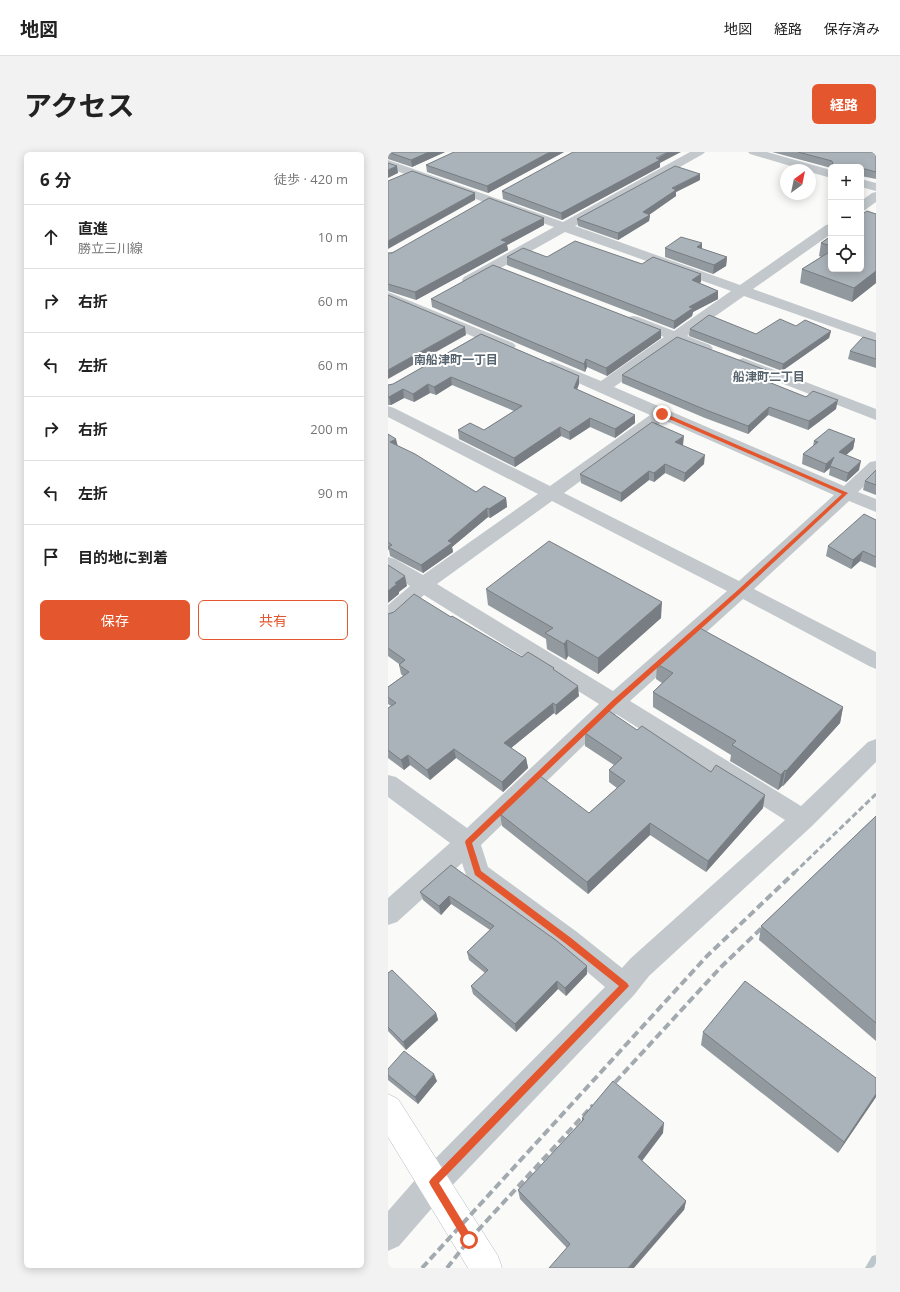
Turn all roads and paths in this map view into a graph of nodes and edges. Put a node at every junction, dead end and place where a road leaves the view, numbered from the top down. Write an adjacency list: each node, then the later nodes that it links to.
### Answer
1 (699, 152): 15 (street)
2 (754, 152): 6 (street)
3 (388, 164): 5 (street)
4 (425, 167): 5 (street)
5 (412, 173): 7 (street); 12 (street)
6 (828, 173)
7 (394, 181)
8 (864, 183): 9 (street)
9 (876, 187)
10 (503, 192): 12 (street)
11 (876, 196): 13 (street)
12 (490, 199): 14 (street); 15 (street)
13 (864, 205)
14 (476, 207)
15 (565, 227): 17 (street); 20 (street)
16 (828, 230): 20 (street)
17 (493, 266): 18 (street); 19 (street)
18 (508, 272)
19 (459, 286)
20 (743, 290): 25 (street); 26 (street)
21 (388, 296): 23 (street)
22 (431, 301): 23 (street)
23 (417, 308): 27 (street)
24 (618, 315): 25 (street)
25 (676, 337): 29 (street); 32 (street)
26 (876, 338)
27 (524, 353)
28 (538, 360): 29 (street)
29 (602, 388): 31 (street)
30 (388, 411): 35 (street)
31 (662, 414): 34 (street); 35 (street)
32 (876, 414)
33 (876, 466): 34 (street)
34 (846, 493): 36 (street); 39 (street)
35 (551, 494): 38 (street); 39 (street)
36 (876, 506)
37 (388, 563): 38 (street)
38 (424, 584): 40 (street); 42 (street)
39 (741, 590): 41 (street); 42 (street)
40 (388, 616)
41 (876, 662)
42 (615, 702): 45 (street); 46 (street)
43 (876, 748): 45 (street)
44 (388, 784): 46 (street)
45 (803, 819): 48 (street)
46 (468, 842): 47 (street); 48 (street)
47 (388, 914)
48 (624, 986): 50 (street)
49 (388, 1109): 50 (main road)
50 (434, 1182): 51 (street); 52 (main road)
51 (388, 1235)
52 (486, 1268)

